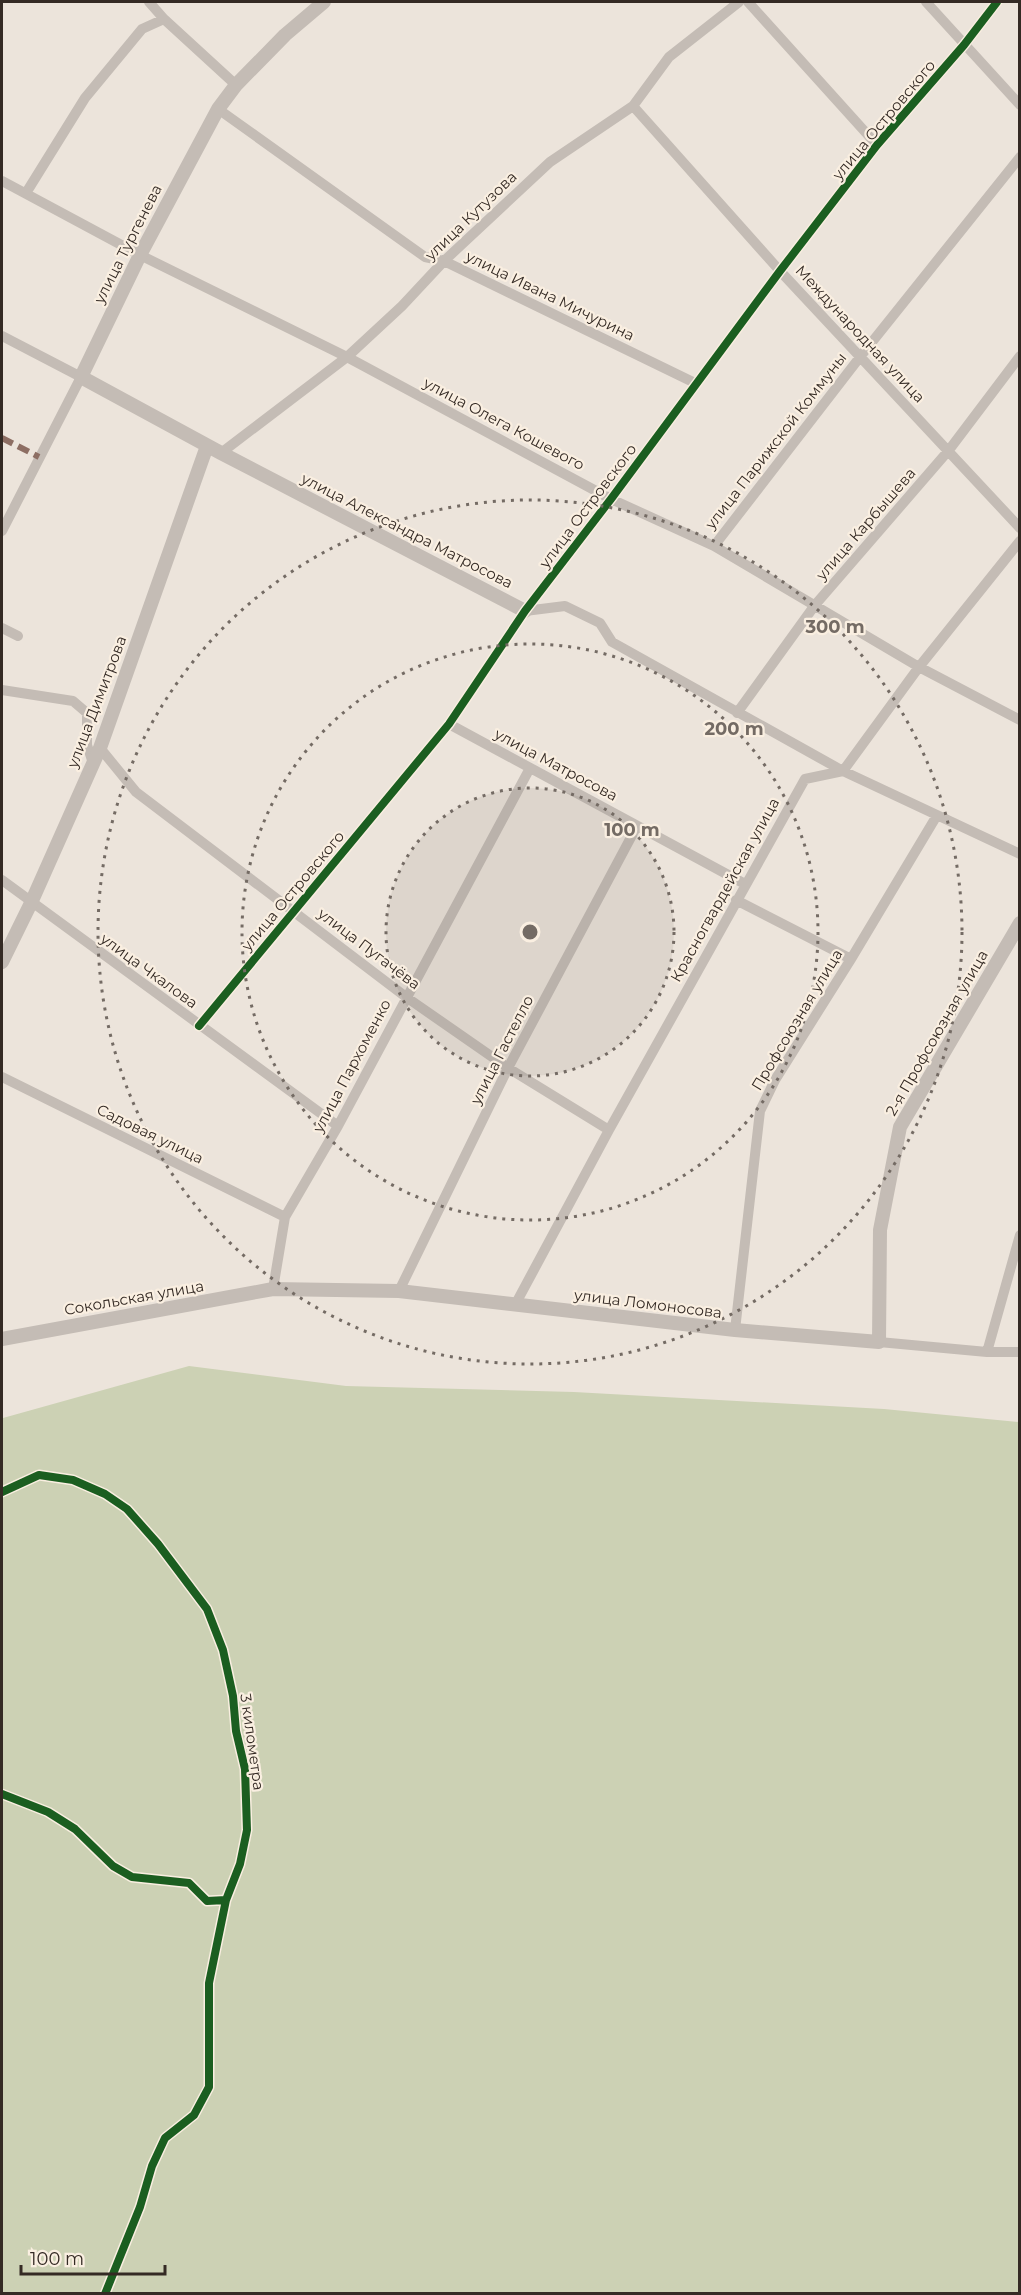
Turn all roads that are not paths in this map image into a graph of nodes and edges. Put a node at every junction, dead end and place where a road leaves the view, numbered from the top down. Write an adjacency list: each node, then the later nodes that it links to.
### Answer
1 (149, 2): 7 (street)
2 (324, 2): 9 (street, улица Тургенева)
3 (739, 2): 11 (street, улица Кутузова)
4 (748, 2): 13 (street)
5 (926, 2): 8 (street)
6 (997, 2): 8 (street, улица Островского)
7 (164, 19): 9 (street); 16 (street)
8 (964, 45): 10 (street); 13 (street, улица Островского)
9 (236, 85): 12 (street, улица Тургенева)
10 (1020, 105)
11 (633, 106): 18 (street, улица Кутузова); 19 (street, Международная улица)
12 (218, 109): 17 (street, улица Тургенева); 18 (street, улица Ивана Мичурина)
13 (877, 145): 19 (street, улица Островского)
14 (1020, 157): 23 (street, улица Парижской Коммуны)
15 (2, 181): 16 (street, улица Олега Кошевого)
16 (26, 193): 17 (street, улица Олега Кошевого)
17 (140, 255): 22 (street, улица Олега Кошевого); 24 (street, улица Тургенева)
18 (444, 261): 22 (street, улица Кутузова); 25 (street, улица Ивана Мичурина)
19 (780, 271): 23 (street, Международная улица); 25 (street, улица Островского)
20 (2, 336): 24 (street, улица Александра Матросова)
21 (1020, 356): 27 (street, улица Карбышева)
22 (347, 357): 28 (street, улица Кутузова); 29 (street, улица Олега Кошевого)
23 (860, 357): 27 (street, Международная улица); 33 (street, улица Парижской Коммуны)
24 (81, 377): 26 (street, улица Александра Матросова); 31 (street, улица Тургенева)
25 (695, 383): 29 (street, улица Островского)
26 (207, 446): 28 (street, улица Александра Матросова); 43 (street, улица Димитрова)
27 (949, 450): 30 (street, Международная улица); 34 (street, улица Карбышева)
28 (221, 453): 35 (street, улица Александра Матросова)
29 (611, 499): 33 (street, улица Олега Кошевого); 35 (street, улица Островского)
30 (1020, 528)
31 (2, 531)
32 (1020, 541): 38 (street)
33 (714, 546): 34 (street, улица Олега Кошевого)
34 (815, 605): 38 (street, улица Олега Кошевого); 40 (street, улица Карбышева)
35 (525, 611): 40 (street); 42 (street, улица Островского)
36 (2, 628): 37 (street)
37 (18, 636)
38 (919, 667): 41 (street, улица Олега Кошевого); 46 (street)
39 (2, 690): 44 (street)
40 (737, 713): 46 (street)
41 (1020, 720)
42 (449, 724): 45 (street, улица Матросова); 54 (street, улица Островского)
43 (100, 748): 44 (street, улица Димитрова); 54 (street, улица Пугачёва)
44 (93, 763): 53 (street, улица Димитрова)
45 (530, 768): 48 (street, улица Матросова); 58 (street, улица Пархоменко)
46 (843, 771): 47 (street); 51 (street, Красногвардейская улица)
47 (936, 817): 49 (street); 56 (street, Профсоюзная улица)
48 (637, 826): 51 (street, улица Матросова); 60 (street, улица Гастелло)
49 (1020, 854)
50 (2, 880): 53 (street, улица Чкалова)
51 (745, 884): 52 (street, Красногвардейская улица)
52 (736, 900): 56 (street); 63 (street, Красногвардейская улица)
53 (31, 903): 57 (street, улица Димитрова); 59 (street, улица Чкалова)
54 (294, 911): 58 (street, улица Пугачёва); 59 (street, улица Островского)
55 (1020, 923): 71 (street, 2-я Профсоюзная улица)
56 (851, 959): 69 (street, Профсоюзная улица)
57 (2, 962)
58 (406, 998): 60 (street, улица Пугачёва); 62 (street, улица Пархоменко)
59 (199, 1026): 62 (street, улица Чкалова)
60 (508, 1068): 63 (street, улица Пугачёва); 67 (street, улица Гастелло)
61 (2, 1077): 64 (street, Садовая улица)
62 (338, 1126): 64 (street, улица Пархоменко)
63 (609, 1130): 68 (street, Красногвардейская улица)
64 (285, 1217): 66 (street, улица Пархоменко)
65 (1020, 1235): 72 (street)
66 (273, 1289): 67 (street, улица Ломоносова); 70 (street, Сокольская улица)
67 (399, 1291): 68 (street, улица Ломоносова)
68 (515, 1305): 69 (street, улица Ломоносова)
69 (735, 1330): 71 (street, улица Ломоносова)
70 (2, 1339)
71 (879, 1342): 72 (street, улица Ломоносова)
72 (987, 1352): 73 (street, улица Ломоносова)
73 (1020, 1352)

